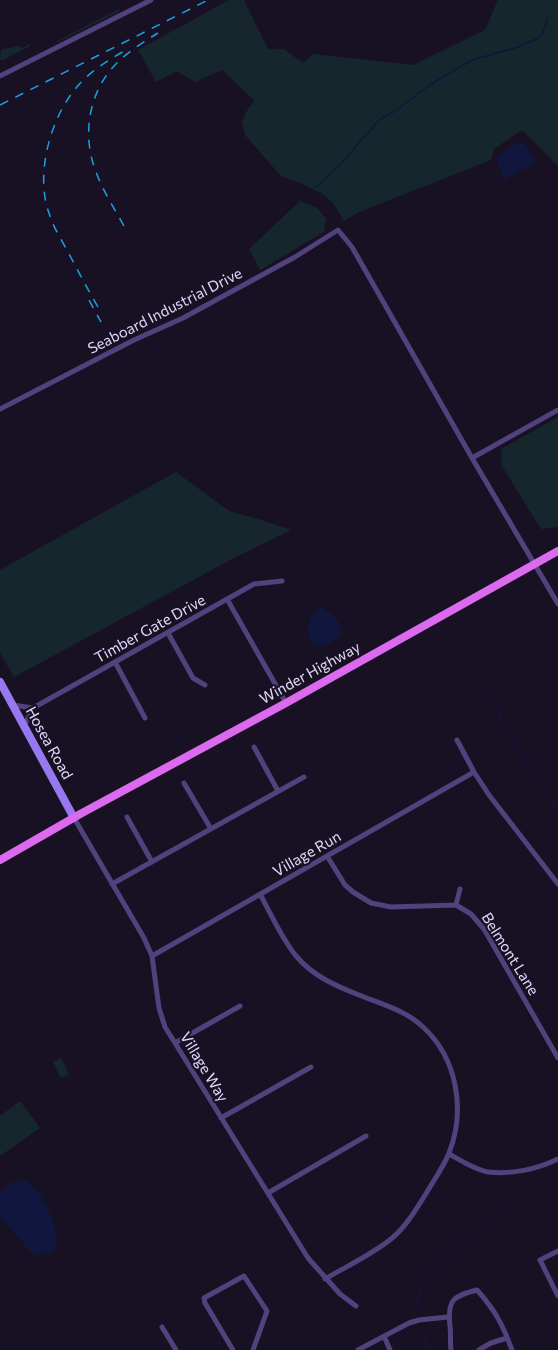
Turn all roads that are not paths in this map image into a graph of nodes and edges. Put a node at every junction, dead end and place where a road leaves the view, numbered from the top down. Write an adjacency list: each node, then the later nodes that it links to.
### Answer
1 (152, 0): 2 (street)
2 (0, 76)
3 (0, 409): 5 (street, Seaboard Industrial Drive)
4 (558, 410): 5 (street)
5 (472, 458): 7 (street)
6 (558, 551): 7 (main road, Winder Highway)
7 (534, 565): 10 (street); 15 (main road, Winder Highway)
8 (282, 582): 9 (street, Timber Gate Drive)
9 (227, 599): 11 (street, Timber Gate Drive); 15 (street)
10 (558, 604)
11 (168, 633): 12 (street, Timber Gate Drive); 14 (street)
12 (115, 662): 17 (street, Timber Gate Drive); 18 (street)
13 (0, 682): 16 (street, Hosea Road)
14 (204, 685)
15 (286, 703): 27 (main road, Winder Highway)
16 (12, 705): 17 (street); 19 (street, Hosea Road)
17 (33, 708): 19 (street)
18 (145, 718)
19 (24, 726): 27 (street, Hosea Road)
20 (457, 740): 22 (street)
21 (254, 747): 25 (street)
22 (474, 772): 29 (street, Village Run); 33 (street)
23 (304, 777): 25 (street)
24 (184, 783): 28 (street)
25 (278, 791): 28 (street)
26 (127, 817): 31 (street)
27 (74, 818): 30 (main road, Winder Highway); 32 (street, Village Way)
28 (211, 830): 31 (street)
29 (327, 856): 35 (street, Village Run); 36 (street)
30 (0, 860)
31 (152, 862): 32 (street)
32 (112, 884): 37 (street, Village Way)
33 (558, 884)
34 (460, 889): 36 (street)
35 (260, 894): 37 (street, Village Run); 44 (street)
36 (456, 905): 40 (street, Belmont Lane)
37 (152, 956): 39 (street, Village Way)
38 (240, 1006): 39 (street)
39 (175, 1043): 42 (street, Village Way)
40 (558, 1058)
41 (310, 1067): 42 (street)
42 (221, 1118): 46 (street, Village Way)
43 (366, 1136): 46 (street)
44 (449, 1154): 45 (street); 48 (street)
45 (558, 1159)
46 (268, 1193): 48 (street, Village Way)
47 (558, 1251): 49 (street)
48 (325, 1279): 50 (street, Village Way)
49 (558, 1296)
50 (356, 1306)
51 (448, 1317): 53 (street); 54 (street); 60 (street)
52 (162, 1327): 55 (street)
53 (384, 1336): 58 (street); 59 (street)
54 (507, 1338): 61 (street); 62 (street)
55 (176, 1350)
56 (234, 1350): 57 (street)
57 (253, 1350)
58 (358, 1350)
59 (390, 1350)
60 (451, 1350)
61 (479, 1350)
62 (512, 1350)

